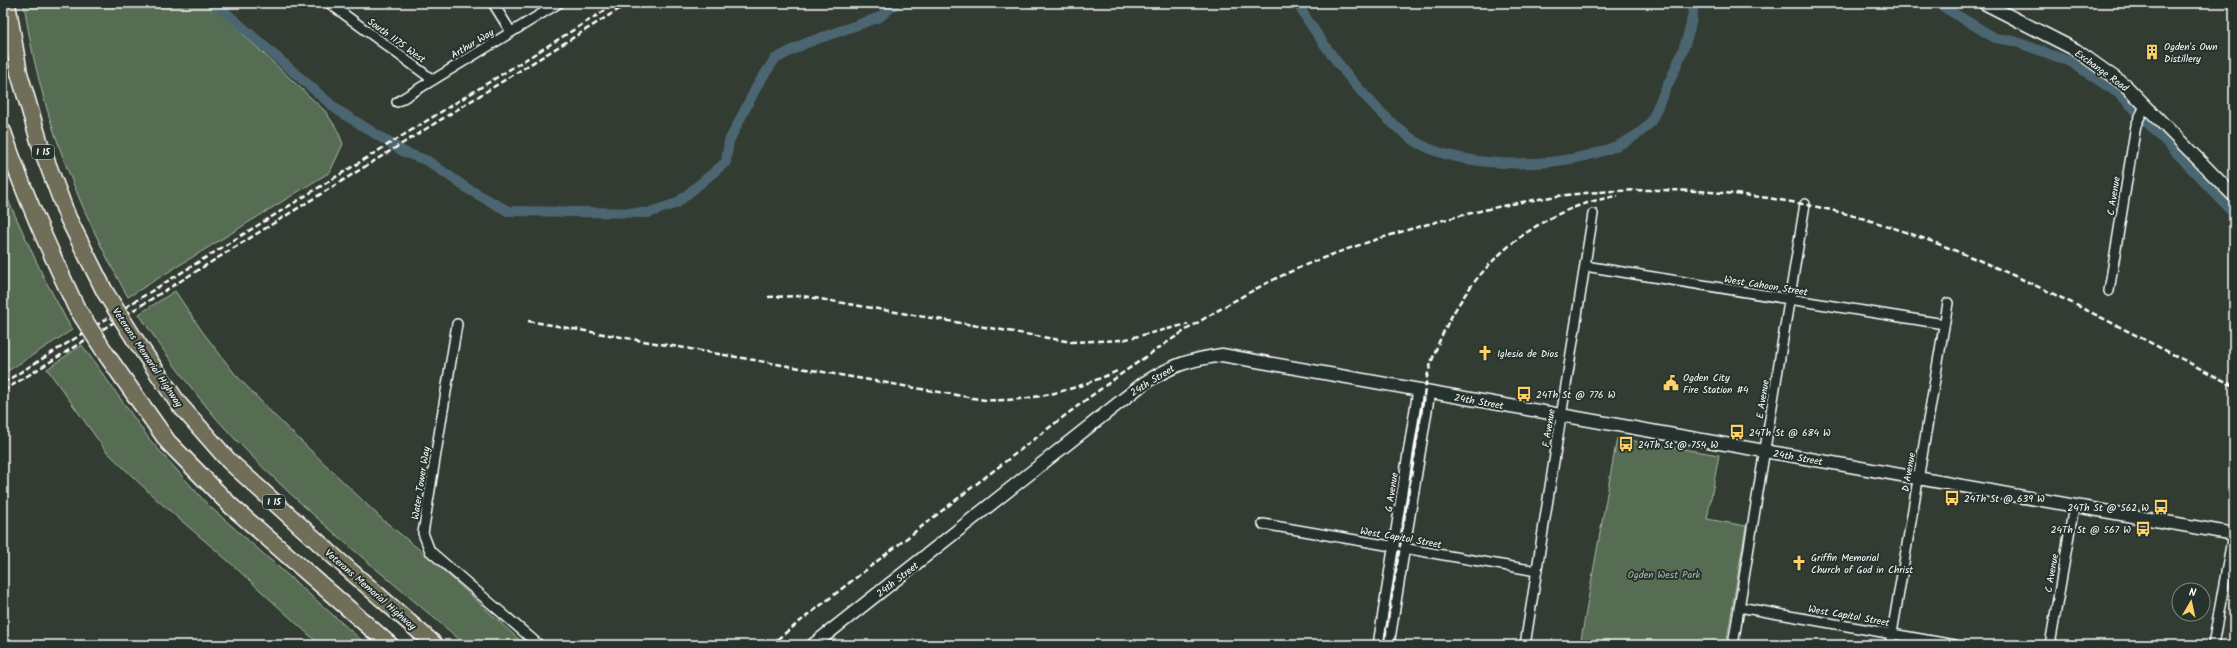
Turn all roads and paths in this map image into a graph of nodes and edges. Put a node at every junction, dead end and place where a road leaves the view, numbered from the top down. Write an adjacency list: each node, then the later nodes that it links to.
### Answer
1 (7, 3): 35 (highway, Veterans Memorial Highway / I 15, bridge)
2 (329, 3): 8 (street, South 1175 West)
3 (493, 3): 7 (street)
4 (559, 3): 7 (street, Arthur Way)
5 (1984, 3): 6 (main road, Exchange Road)
6 (1999, 6): 10 (main road, Exchange Road)
7 (511, 32): 8 (street, Arthur Way)
8 (433, 80): 9 (street, Arthur Way)
9 (397, 102)
10 (2145, 106): 12 (main road, Exchange Road); 16 (street, C Avenue)
11 (3, 132): 34 (highway, bridge)
12 (2234, 196)
13 (1805, 204): 17 (street, E Avenue)
14 (1593, 214): 15 (street, F Avenue)
15 (1585, 266): 17 (street, West Cahoon Street); 23 (street, F Avenue)
16 (2109, 291)
17 (1789, 300): 20 (street, West Cahoon Street); 24 (street, E Avenue)
18 (1948, 303): 20 (street, D Avenue)
19 (457, 324): 36 (street, Water Tower Way)
20 (1944, 324): 25 (street, D Avenue)
21 (1418, 390): 22 (main road, 24th Street); 29 (street, G Avenue); 37 (main road, 24th Street)
22 (1430, 392): 23 (main road, 24th Street); 30 (street)
23 (1561, 415): 24 (main road, 24th Street); 31 (street, F Avenue)
24 (1764, 451): 25 (main road, 24th Street); 32 (street, E Avenue)
25 (1918, 478): 26 (main road, 24th Street); 33 (street, D Avenue)
26 (2074, 506): 28 (main road, 24th Street); 44 (street, C Avenue)
27 (1263, 524): 29 (street, West Capitol Street)
28 (2234, 531): 45 (street)
29 (1393, 548): 30 (street, West Capitol Street); 38 (street, G Avenue)
30 (1404, 549): 31 (street, West Capitol Street); 39 (street)
31 (1537, 571): 40 (street, F Avenue)
32 (1739, 607): 33 (street, West Capitol Street); 41 (street, E Avenue)
33 (1892, 634): 42 (street, D Avenue); 43 (street, West Capitol Street)
34 (390, 645)
35 (435, 645)
36 (539, 645)
37 (813, 645)
38 (1378, 645)
39 (1389, 645)
40 (1525, 645)
41 (1732, 645)
42 (1890, 645)
43 (1955, 645)
44 (2050, 645)
45 (2213, 645)

